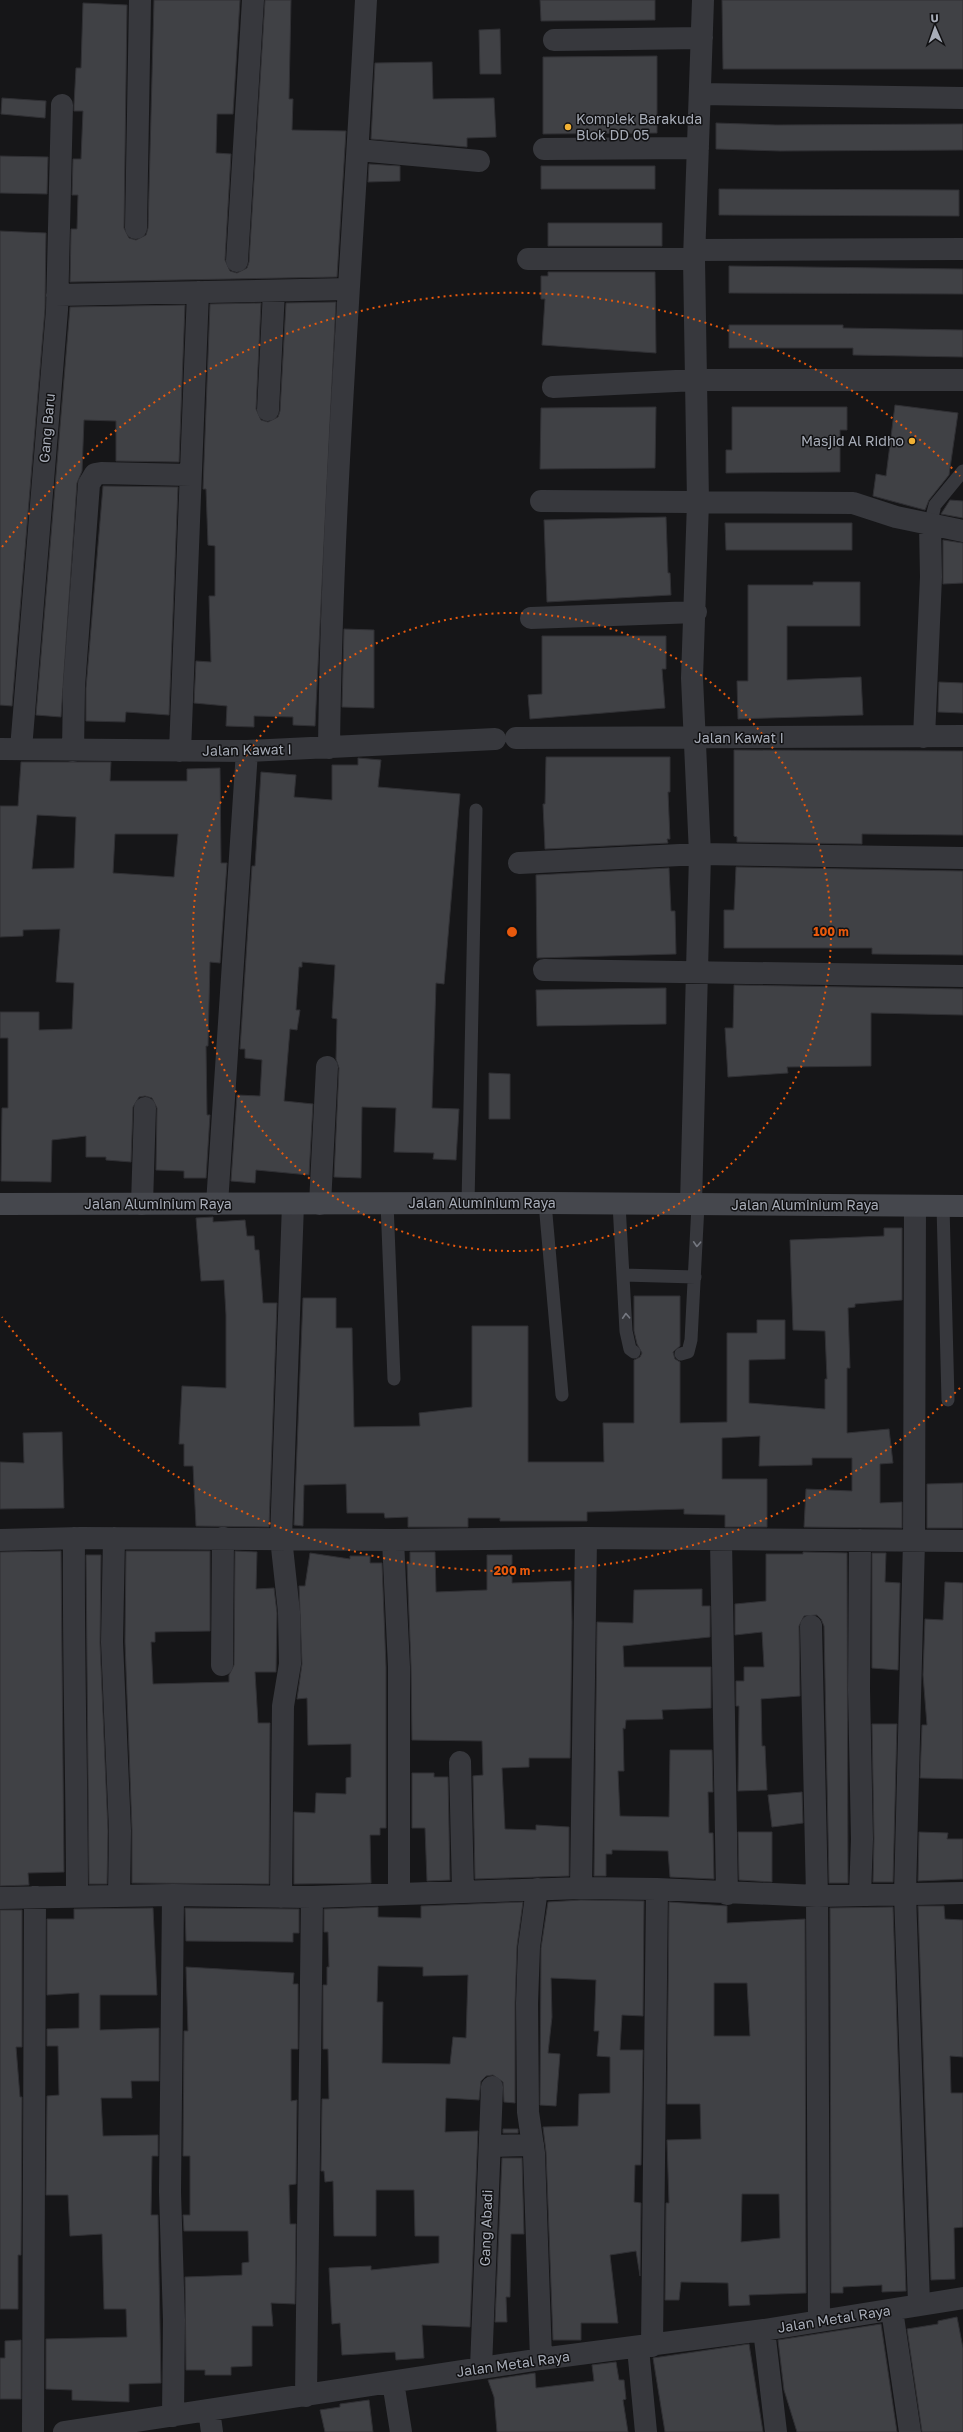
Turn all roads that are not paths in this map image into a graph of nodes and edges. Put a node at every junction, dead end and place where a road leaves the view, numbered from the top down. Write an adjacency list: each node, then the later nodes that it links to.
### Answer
1 (140, 0): 14 (street)
2 (253, 0): 18 (street)
3 (366, 0): 12 (street)
4 (703, 0): 5 (street)
5 (702, 38): 6 (street); 7 (street)
6 (554, 40)
7 (700, 94): 8 (street); 10 (street)
8 (963, 98)
9 (62, 105): 22 (street, Gang Baru)
10 (698, 148): 11 (street); 16 (street)
11 (544, 149)
12 (358, 150): 13 (street); 19 (street)
13 (479, 161)
14 (136, 228)
15 (963, 249): 16 (street)
16 (694, 255): 17 (street); 23 (street)
17 (528, 259)
18 (237, 261)
19 (348, 289): 20 (street); 40 (street)
20 (274, 291): 21 (street); 26 (street)
21 (198, 292): 22 (street); 27 (street)
22 (57, 295): 41 (street, Gang Baru)
23 (696, 380): 24 (street); 25 (street); 30 (street)
24 (963, 380)
25 (553, 387)
26 (268, 410)
27 (190, 475): 42 (street); 43 (street)
28 (962, 475): 31 (lane)
29 (541, 501): 30 (street)
30 (698, 502): 31 (street); 33 (street)
31 (930, 524): 32 (street); 37 (street)
32 (963, 531)
33 (696, 612): 34 (street); 36 (street)
34 (530, 618)
35 (963, 736): 37 (street, Jalan Kawat I)
36 (695, 737): 37 (street, Jalan Kawat I); 38 (street, Jalan Kawat I); 46 (street)
37 (924, 737)
38 (516, 738)
39 (495, 739): 40 (street, Jalan Kawat I)
40 (329, 748): 44 (street, Jalan Kawat I)
41 (10, 749): 42 (street, Jalan Kawat I)
42 (74, 751): 43 (street, Jalan Kawat I)
43 (180, 751): 44 (street, Jalan Kawat I)
44 (247, 751): 58 (street)
45 (476, 810): 61 (lane)
46 (700, 854): 47 (street); 48 (street); 50 (street)
47 (963, 858)
48 (519, 863)
49 (544, 970): 50 (street)
50 (697, 973): 51 (street); 63 (street)
51 (963, 976)
52 (327, 1067): 60 (street)
53 (145, 1108): 57 (street)
54 (386, 1203): 60 (main road, Jalan Aluminium Raya); 61 (main road, Jalan Aluminium Raya); 70 (lane)
55 (545, 1203): 61 (main road, Jalan Aluminium Raya); 62 (main road, Jalan Aluminium Raya); 71 (lane)
56 (0, 1204): 57 (main road, Jalan Aluminium Raya)
57 (142, 1204): 58 (main road, Jalan Aluminium Raya)
58 (217, 1204): 59 (main road, Jalan Aluminium Raya)
59 (293, 1204): 60 (main road, Jalan Aluminium Raya); 76 (street)
60 (320, 1204)
61 (468, 1204)
62 (619, 1204): 63 (main road, Jalan Aluminium Raya); 66 (lane)
63 (695, 1204): 64 (main road, Jalan Aluminium Raya); 67 (lane, one-way to 67)
64 (915, 1206): 65 (main road, Jalan Aluminium Raya); 82 (street)
65 (953, 1206): 72 (lane)
66 (623, 1275): 67 (lane); 68 (lane, one-way to 66)
67 (695, 1277): 69 (lane)
68 (634, 1352)
69 (680, 1354)
70 (394, 1379)
71 (562, 1395)
72 (948, 1400)
73 (74, 1538): 74 (street); 78 (street); 97 (street)
74 (114, 1538): 75 (street); 98 (street)
75 (224, 1538): 76 (street); 85 (street)
76 (281, 1538): 79 (street); 101 (street)
77 (586, 1538): 79 (street); 80 (street); 87 (street)
78 (0, 1540)
79 (393, 1540): 92 (street)
80 (722, 1540): 81 (street); 93 (street)
81 (860, 1540): 82 (street); 96 (street)
82 (914, 1541): 83 (street); 94 (street)
83 (963, 1541)
84 (812, 1626): 99 (street)
85 (222, 1664)
86 (460, 1762): 90 (street)
87 (581, 1888): 88 (street); 89 (street)
88 (537, 1889): 90 (street); 105 (street)
89 (657, 1889): 93 (street); 112 (street)
90 (464, 1891): 92 (street)
91 (963, 1893): 94 (street)
92 (399, 1894): 102 (street)
93 (727, 1894): 99 (street)
94 (905, 1894): 96 (street); 108 (street)
95 (173, 1895): 98 (street); 101 (street); 118 (street)
96 (860, 1895): 99 (street)
97 (76, 1896): 98 (street); 100 (street)
98 (120, 1896)
99 (817, 1896): 110 (street)
100 (35, 1897): 103 (street); 119 (street)
101 (281, 1897): 102 (street)
102 (312, 1897): 116 (street)
103 (0, 1898)
104 (492, 2087): 106 (street, Gang Abadi)
105 (533, 2145): 106 (street); 113 (street)
106 (490, 2146): 114 (street, Gang Abadi)
107 (963, 2298): 108 (street, Jalan Metal Raya)
108 (919, 2304): 109 (street, Jalan Metal Raya)
109 (892, 2310): 110 (street, Jalan Metal Raya); 125 (street)
110 (819, 2321): 111 (street, Jalan Metal Raya)
111 (764, 2330): 112 (street, Jalan Metal Raya); 124 (street)
112 (645, 2347): 113 (street, Jalan Metal Raya); 123 (street)
113 (540, 2359): 114 (street, Jalan Metal Raya)
114 (481, 2368): 115 (street, Jalan Metal Raya)
115 (393, 2382): 116 (street, Jalan Metal Raya); 122 (street)
116 (306, 2396): 117 (street, Jalan Metal Raya)
117 (209, 2410): 118 (street, Jalan Metal Raya); 121 (street)
118 (173, 2416): 120 (street, Jalan Metal Raya)
119 (33, 2432)
120 (68, 2432)
121 (212, 2432)
122 (401, 2432)
123 (646, 2432)
124 (776, 2432)
125 (910, 2432)

